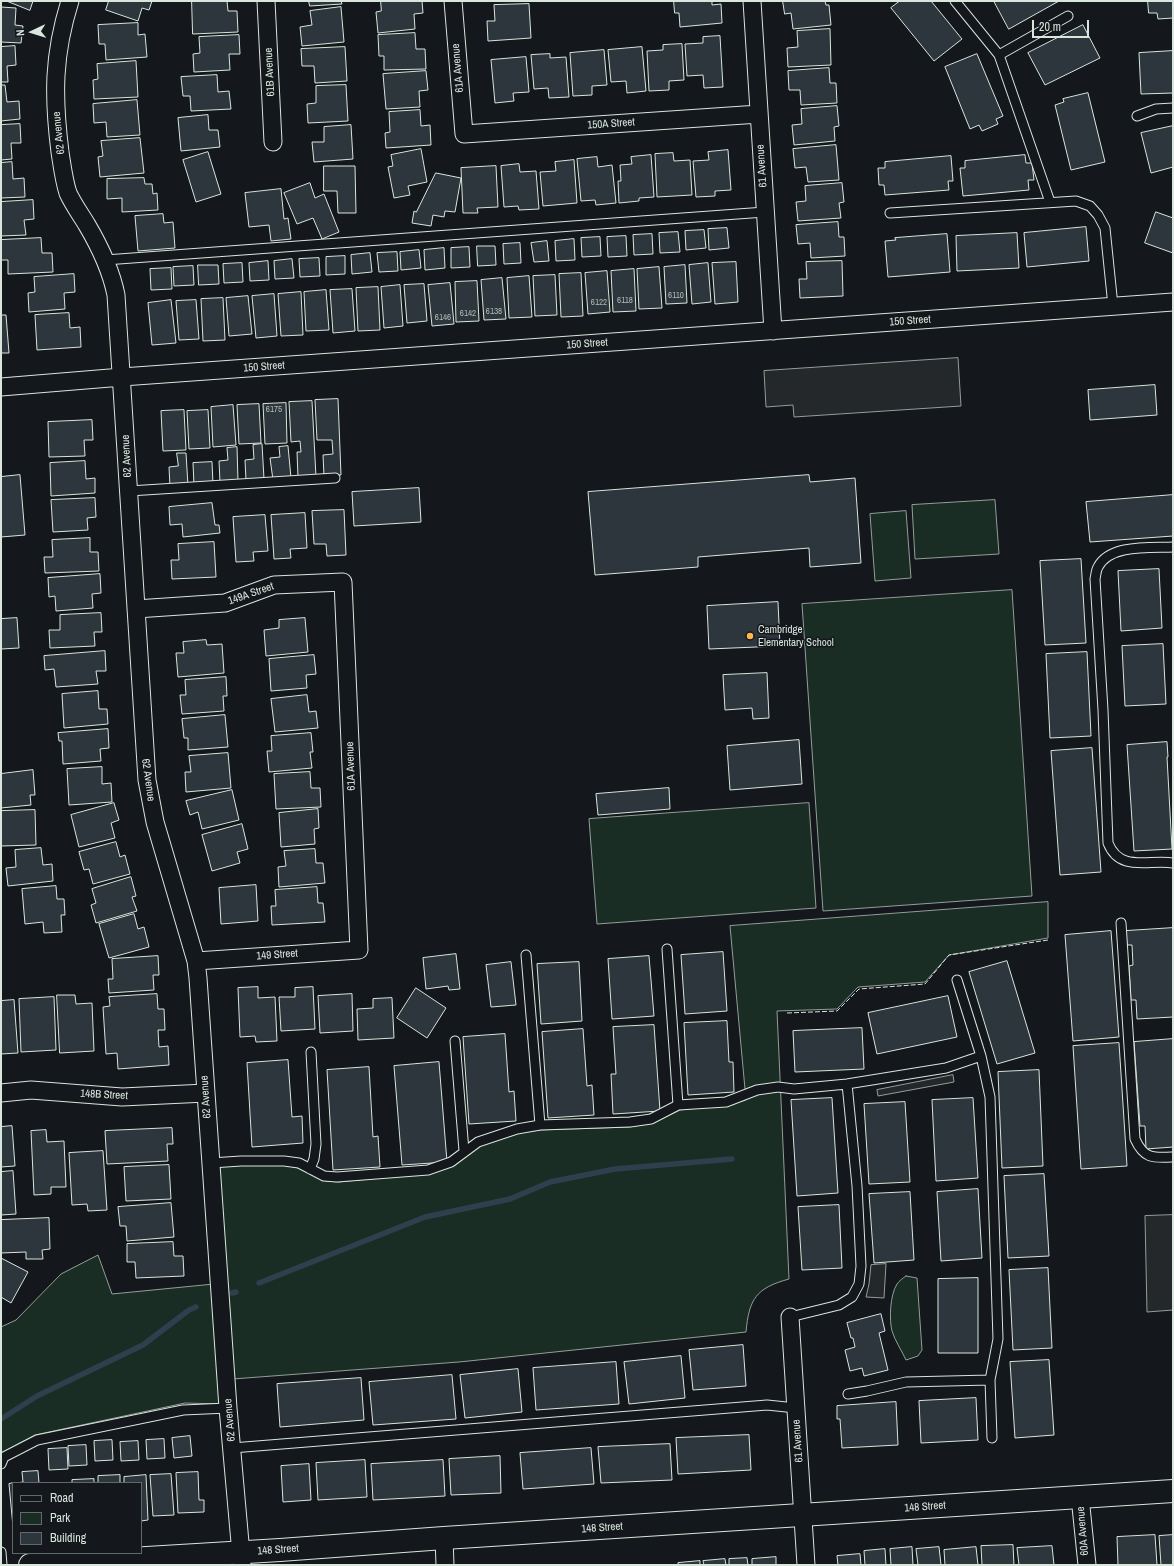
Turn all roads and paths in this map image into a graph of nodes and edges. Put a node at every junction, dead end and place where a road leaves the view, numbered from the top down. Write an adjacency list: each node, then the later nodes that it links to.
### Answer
1 (70, 1): 16 (street, 62 Avenue)
2 (266, 1): 12 (street, 61B Avenue)
3 (453, 1): 11 (street, 61A Avenue)
4 (752, 1): 9 (street, 61 Avenue)
5 (955, 1): 7 (lane)
6 (1068, 16): 7 (lane)
7 (999, 55): 13 (lane)
8 (1173, 108): 10 (lane)
9 (759, 114): 11 (street, 150A Street); 14 (street, 61 Avenue)
10 (1137, 116)
11 (464, 134)
12 (273, 142)
13 (1050, 202): 15 (lane); 18 (lane)
14 (766, 212): 16 (lane); 19 (street, 61 Avenue)
15 (890, 213)
16 (105, 260): 20 (street, 62 Avenue)
17 (1173, 302): 18 (street, 150 Street)
18 (1113, 306): 19 (street, 150 Street)
19 (773, 331): 20 (street, 150 Street)
20 (122, 377): 21 (street, 150 Street); 23 (street, 62 Avenue)
21 (1, 387)
22 (335, 478): 23 (lane)
23 (129, 491): 26 (street, 62 Avenue)
24 (1173, 547): 27 (lane)
25 (343, 582): 26 (street, 149A Street); 30 (street, 61A Avenue)
26 (136, 609): 32 (street, 62 Avenue)
27 (1173, 863)
28 (1121, 923): 43 (lane)
29 (667, 949): 40 (lane)
30 (359, 950): 32 (street, 149 Street)
31 (526, 955): 41 (lane)
32 (196, 961): 39 (street, 62 Avenue)
33 (957, 980): 36 (lane)
34 (455, 1041): 42 (lane)
35 (311, 1052): 45 (lane)
36 (981, 1056): 37 (lane); 47 (lane)
37 (847, 1084): 40 (lane); 46 (lane)
38 (1, 1093): 39 (street, 148B Street)
39 (206, 1093): 44 (street, 62 Avenue)
40 (678, 1105): 41 (lane)
41 (540, 1125): 42 (lane)
42 (464, 1151): 45 (lane)
43 (1173, 1156)
44 (211, 1163): 45 (lane); 49 (street, 62 Avenue)
45 (310, 1169)
46 (790, 1317): 50 (street, 61 Avenue)
47 (990, 1380): 48 (lane); 51 (lane)
48 (848, 1394)
49 (228, 1408): 52 (street, 62 Avenue); 53 (lane)
50 (796, 1408): 52 (lane); 56 (street, 61 Avenue)
51 (992, 1438)
52 (232, 1448): 59 (street, 62 Avenue)
53 (1, 1464)
54 (1173, 1491): 55 (main road, 148 Street)
55 (1080, 1497): 56 (main road, 148 Street); 64 (street, 60A Avenue)
56 (803, 1515): 57 (main road, 148 Street); 63 (street, 61 Avenue)
57 (444, 1538): 59 (main road, 148 Street); 62 (street)
58 (1, 1552): 60 (lane)
59 (241, 1559): 61 (main road, 148 Street)
60 (2, 1565)
61 (30, 1565)
62 (445, 1565)
63 (806, 1565)
64 (1087, 1565)

